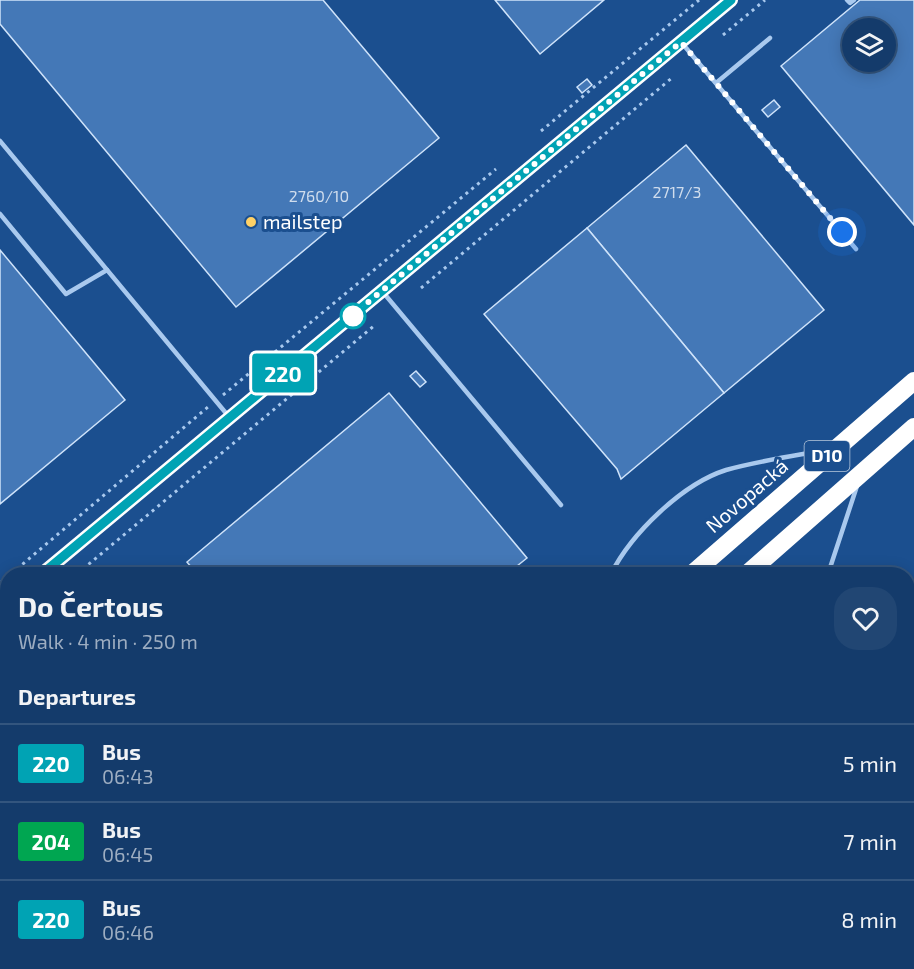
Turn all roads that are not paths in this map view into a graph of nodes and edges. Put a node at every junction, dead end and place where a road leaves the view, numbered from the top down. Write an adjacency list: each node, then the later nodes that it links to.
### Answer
1 (731, 0): 5 (street)
2 (848, 0): 3 (lane)
3 (854, 0)
4 (770, 38): 6 (lane)
5 (681, 42): 6 (lane); 11 (street)
6 (716, 83): 9 (lane)
7 (0, 141): 10 (lane)
8 (0, 214): 10 (lane)
9 (856, 249)
10 (106, 270): 13 (lane)
11 (382, 291): 13 (street); 17 (lane)
12 (914, 381): 15 (highway, Novopacká / D10)
13 (230, 418): 18 (street)
14 (914, 427): 16 (highway, D10)
15 (837, 447): 19 (lane); 20 (highway, Novopacká / D10)
16 (861, 473): 21 (highway, D10); 22 (lane)
17 (561, 505)
18 (50, 567)
19 (614, 567)
20 (700, 567)
21 (755, 567)
22 (830, 567)

